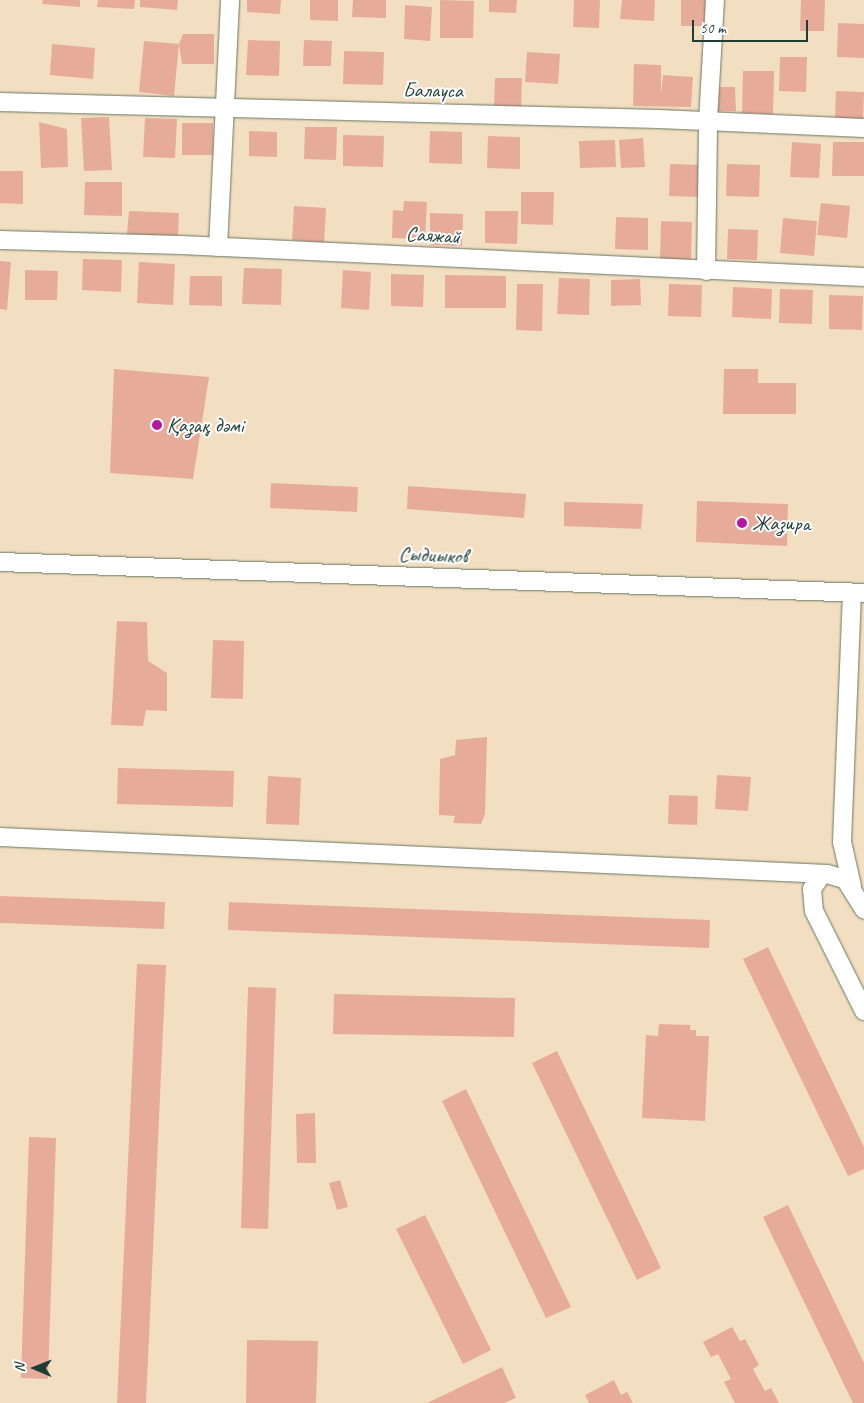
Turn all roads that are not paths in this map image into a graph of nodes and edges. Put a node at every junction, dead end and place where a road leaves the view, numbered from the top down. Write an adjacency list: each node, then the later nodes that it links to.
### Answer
1 (230, 0): 4 (street)
2 (715, 0): 5 (street)
3 (0, 102): 4 (street, Балауса)
4 (224, 108): 5 (street, Балауса); 8 (street)
5 (708, 121): 6 (street, Балауса); 9 (street)
6 (864, 128)
7 (0, 240): 8 (street, Саяжай)
8 (218, 247): 9 (street, Саяжай)
9 (706, 271): 10 (street, Саяжай)
10 (864, 277)
11 (0, 562): 12 (street, Сыдиыков)
12 (858, 593): 14 (street)
13 (0, 837): 15 (street)
14 (842, 842): 16 (street); 17 (street)
15 (777, 871): 16 (street); 19 (street)
16 (824, 875): 17 (street); 19 (street)
17 (852, 886): 18 (street)
18 (864, 909)
19 (814, 910): 20 (street)
20 (864, 1011)

